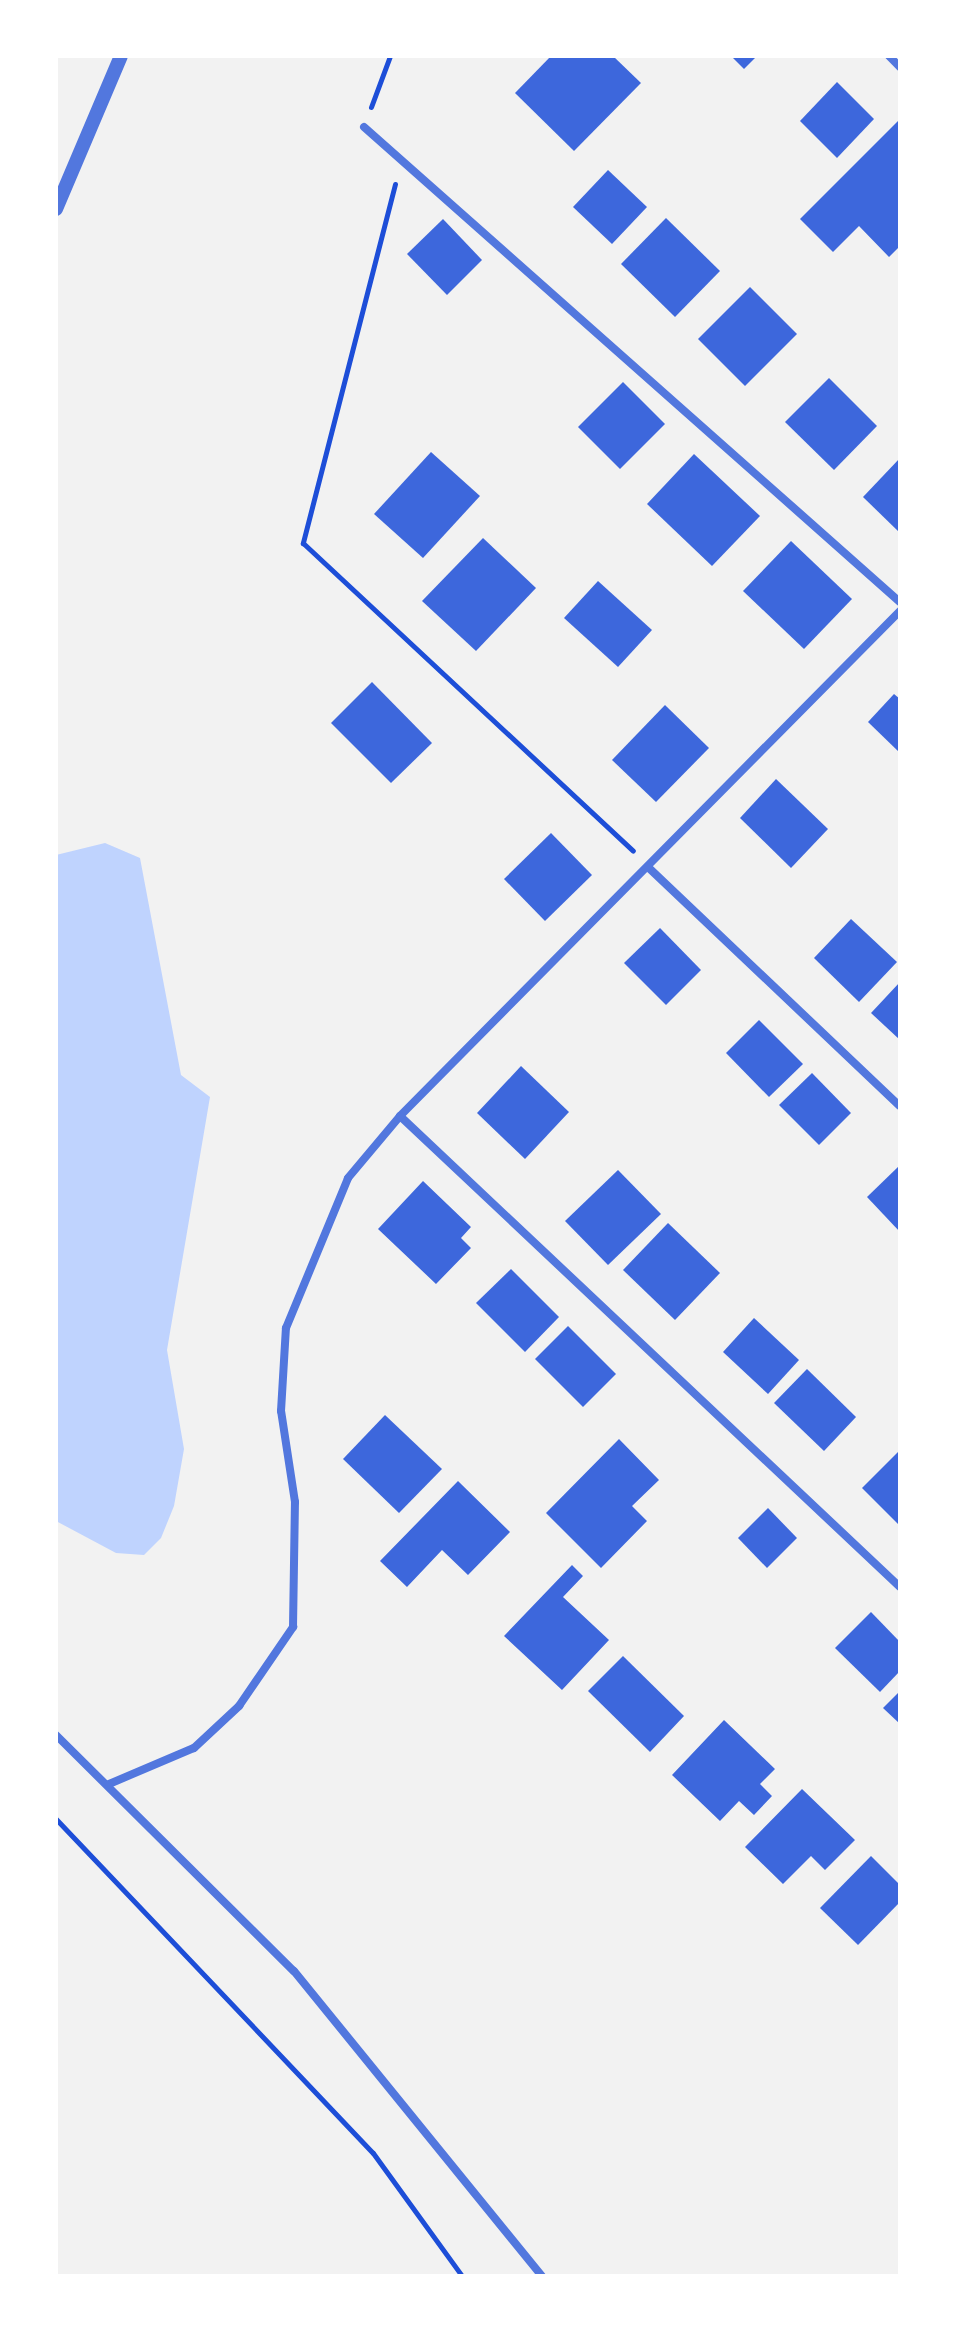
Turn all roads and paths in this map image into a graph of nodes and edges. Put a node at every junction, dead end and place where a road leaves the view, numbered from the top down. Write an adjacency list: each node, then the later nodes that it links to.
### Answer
1 (121, 56): 7 (street)
2 (390, 56): 5 (path)
3 (889, 56): 4 (street)
4 (900, 67)
5 (364, 127): 8 (street)
6 (389, 172): 10 (path)
7 (56, 209)
8 (900, 602)
9 (900, 611): 10 (street)
10 (650, 869): 11 (street); 12 (street)
11 (900, 1106)
12 (400, 1116): 13 (street); 15 (street)
13 (900, 1587)
14 (56, 1735): 15 (street)
15 (109, 1784): 18 (street)
16 (56, 1819): 17 (path)
17 (462, 2276)
18 (542, 2276)

